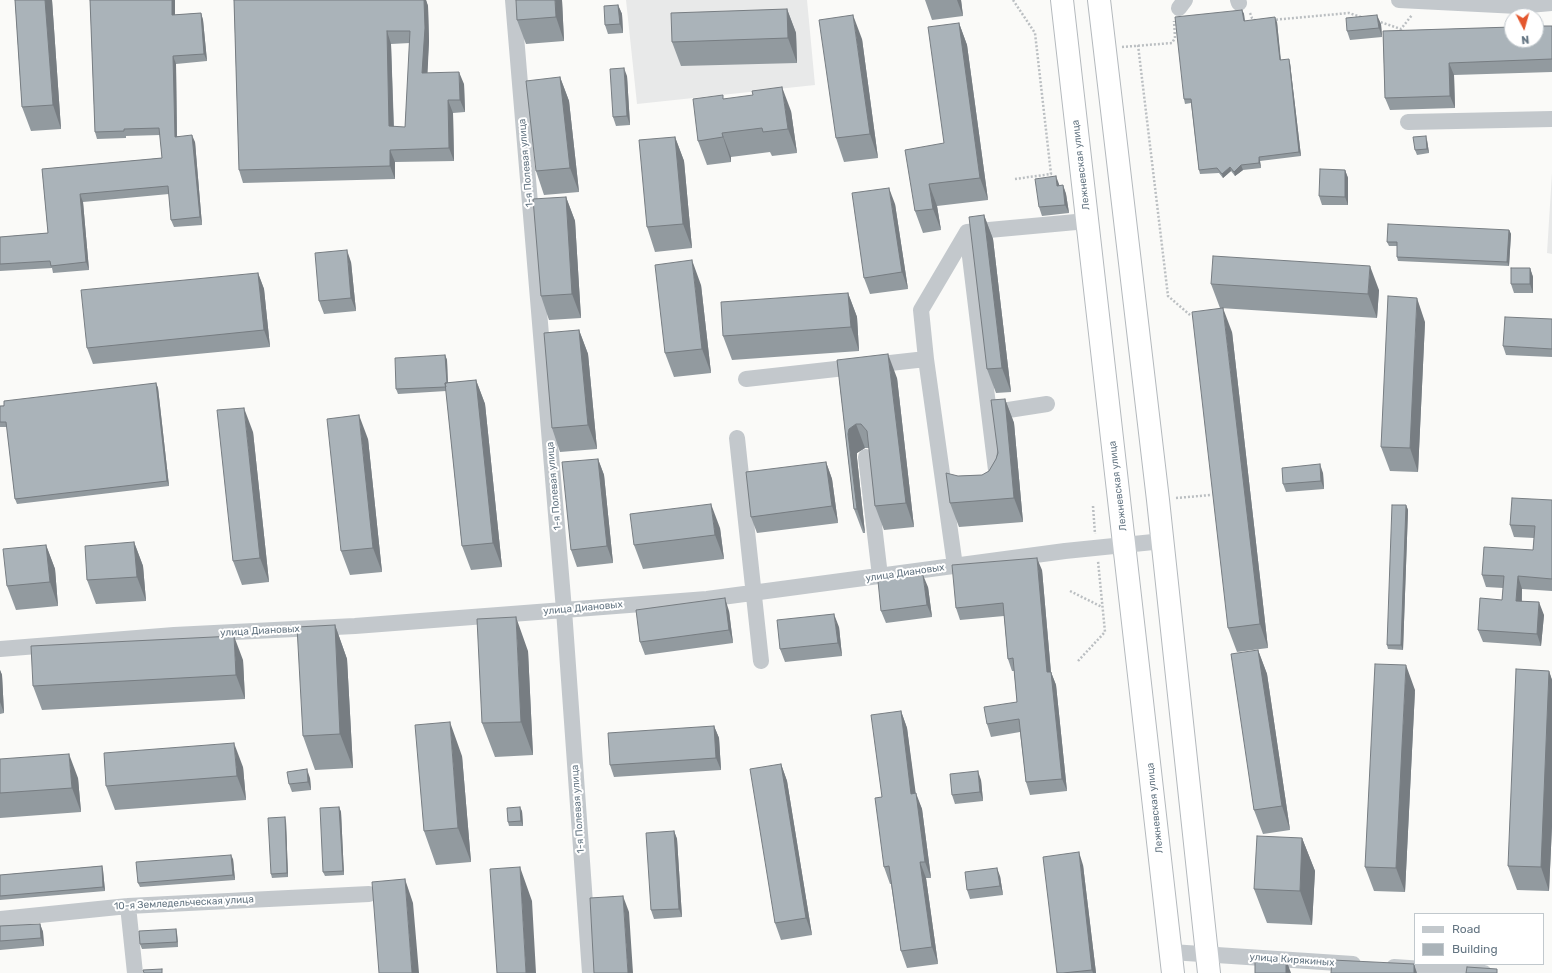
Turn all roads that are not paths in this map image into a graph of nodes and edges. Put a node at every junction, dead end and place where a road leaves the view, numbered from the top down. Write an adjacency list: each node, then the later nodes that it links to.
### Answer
1 (513, 0): 23 (street, 1-я Полевая улица)
2 (1062, 0): 9 (highway, Лежневская улица)
3 (1098, 0): 18 (highway)
4 (1399, 0): 5 (street)
5 (1424, 1): 6 (street)
6 (1552, 3)
7 (1552, 120): 8 (street)
8 (1408, 122)
9 (1088, 221): 10 (street); 19 (highway, Лежневская улица)
10 (967, 232): 11 (street); 14 (street)
11 (926, 359): 12 (street); 20 (street)
12 (746, 379)
13 (1046, 404): 14 (street)
14 (988, 413): 17 (street)
15 (737, 438): 22 (street)
16 (866, 457): 21 (street)
17 (978, 490)
18 (1163, 541): 19 (street, улица Диановых); 30 (highway)
19 (1125, 544): 20 (street, улица Диановых); 29 (highway, Лежневская улица)
20 (955, 566): 21 (street, улица Диановых)
21 (880, 576): 22 (street, улица Диановых)
22 (754, 593): 23 (street, улица Диановых); 25 (street)
23 (564, 610): 24 (street, улица Диановых); 32 (street, 1-я Полевая улица)
24 (0, 649)
25 (761, 661)
26 (369, 894): 27 (street, 10-я Земледельческая улица)
27 (128, 906): 28 (street, 10-я Земледельческая улица); 31 (street)
28 (0, 919)
29 (1171, 952): 30 (street, улица Кирякиных); 33 (highway, Лежневская улица)
30 (1209, 964): 34 (street, улица Кирякиных)
31 (135, 973)
32 (590, 973)
33 (1173, 973)
34 (1484, 973)

